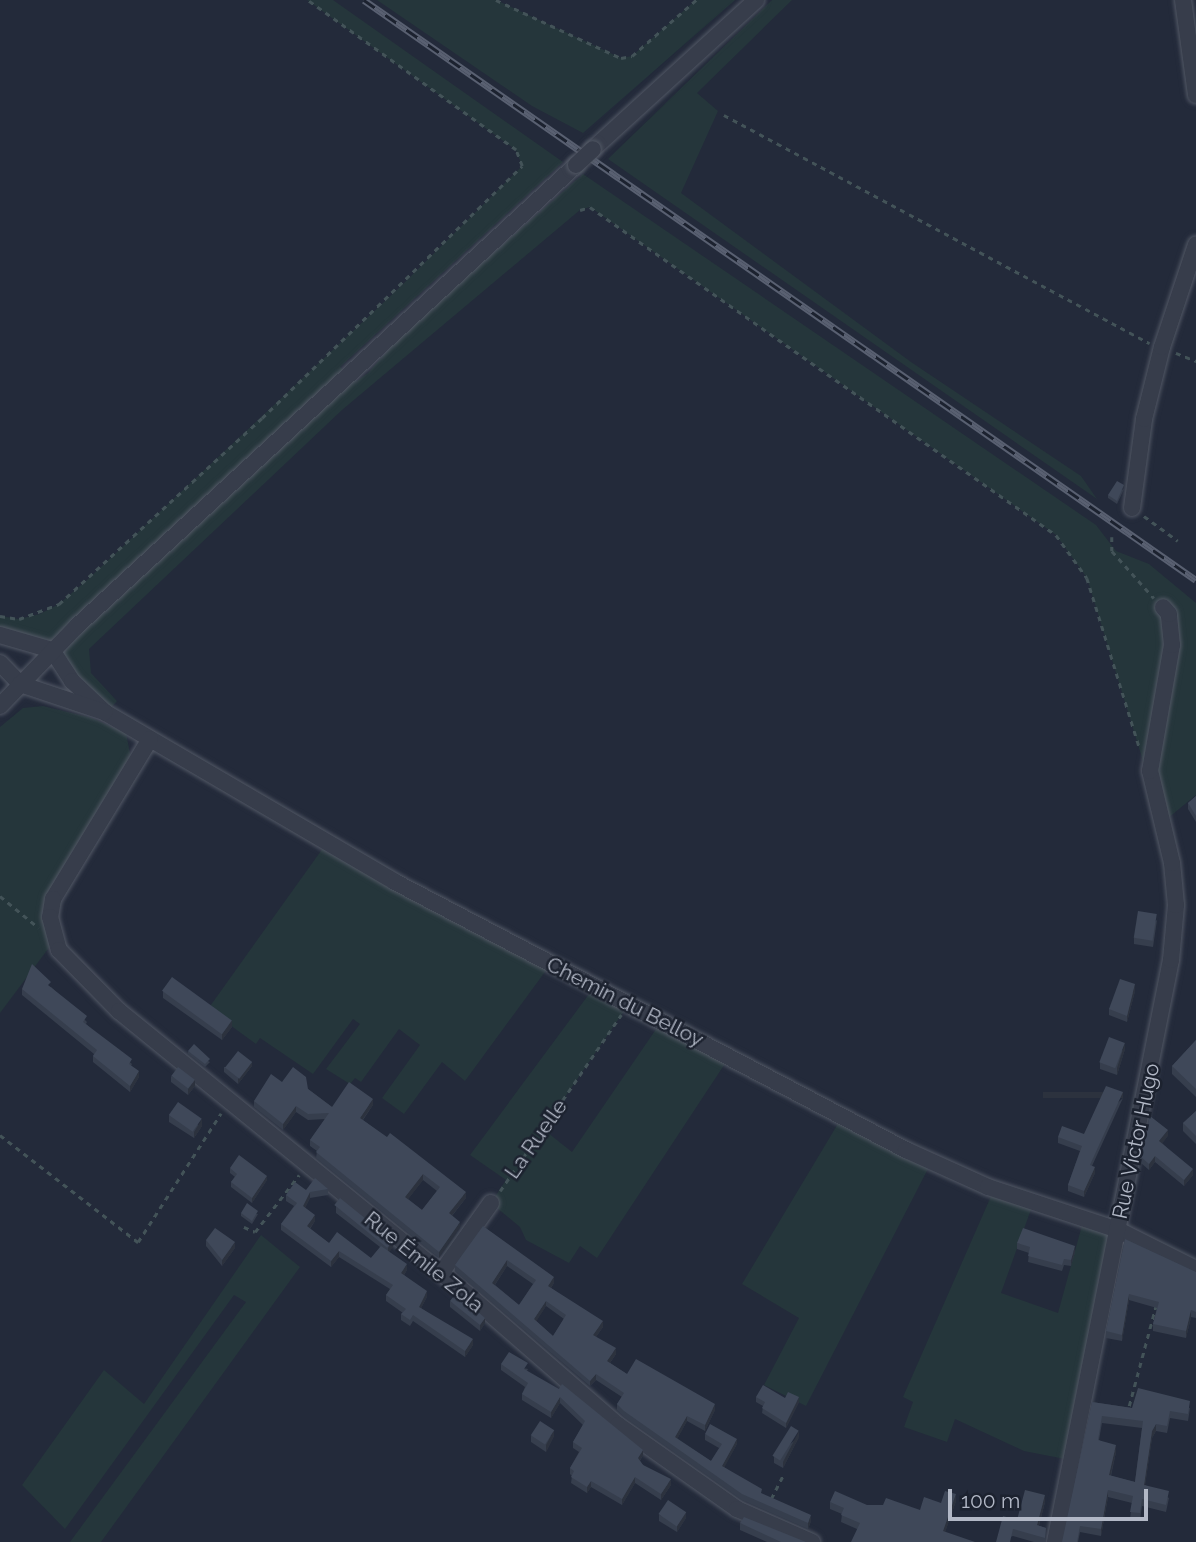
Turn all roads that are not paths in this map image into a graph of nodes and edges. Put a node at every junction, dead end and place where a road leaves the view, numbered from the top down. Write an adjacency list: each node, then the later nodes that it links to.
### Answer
1 (755, 0): 8 (street, bridge)
2 (1183, 0): 3 (street)
3 (1196, 95)
4 (1196, 245): 5 (street)
5 (1132, 508)
6 (1163, 607): 15 (street, Rue Victor Hugo)
7 (0, 635): 8 (street)
8 (52, 650): 10 (street); 12 (street)
9 (0, 663): 10 (street)
10 (20, 684): 11 (street); 12 (street)
11 (0, 706)
12 (106, 713): 13 (street, Chemin du Belloy)
13 (150, 739): 15 (street, Chemin du Belloy); 17 (street, Rue Émile Zola)
14 (491, 1203): 17 (street)
15 (1118, 1230): 16 (street, Chemin du Belloy); 19 (street, Rue Victor Hugo)
16 (1196, 1269)
17 (441, 1273): 18 (street, Rue Émile Zola)
18 (812, 1542)
19 (1055, 1542)

